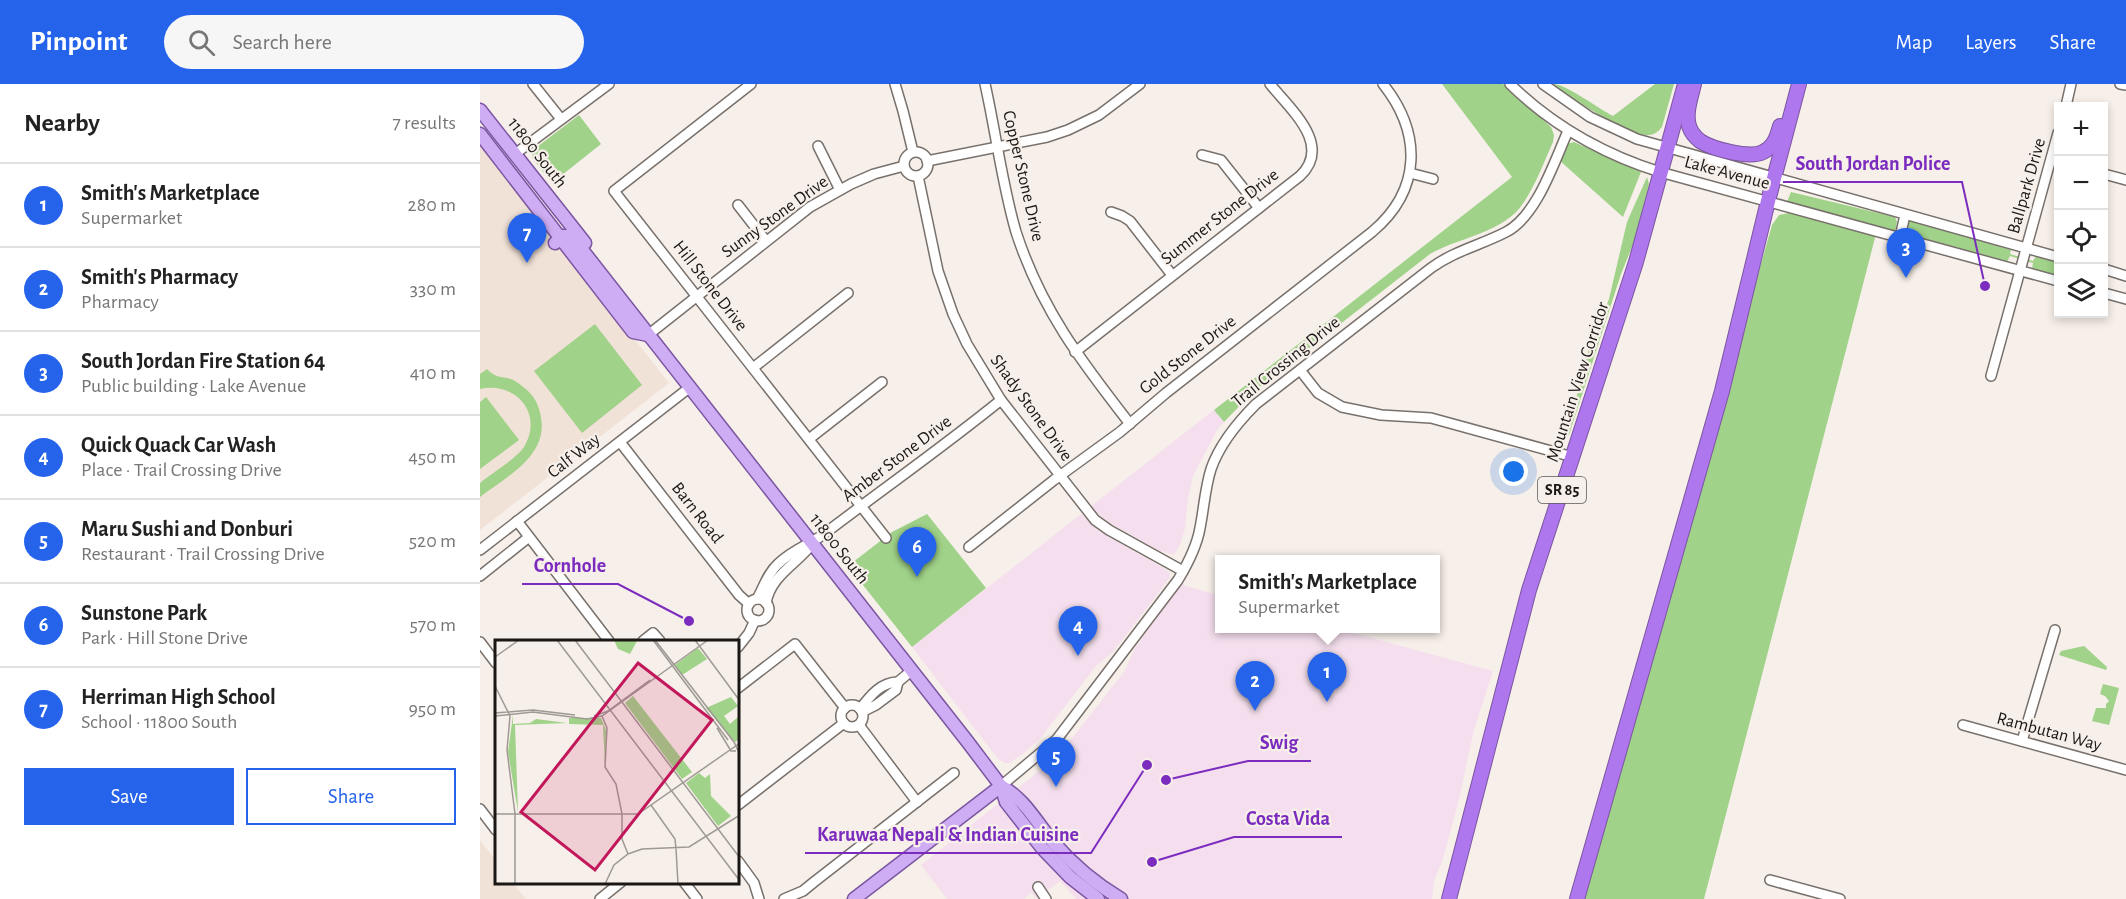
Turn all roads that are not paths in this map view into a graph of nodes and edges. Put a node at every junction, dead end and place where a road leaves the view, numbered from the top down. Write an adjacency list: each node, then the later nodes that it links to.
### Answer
1 (533, 84): 20 (street)
2 (609, 84): 20 (street)
3 (751, 84): 59 (street, Hill Stone Drive)
4 (895, 84): 27 (street)
5 (985, 84): 25 (street, Copper Stone Drive)
6 (1140, 84): 25 (street)
7 (1270, 84): 44 (street, Summer Stone Drive)
8 (1383, 84): 34 (street, Gold Stone Drive)
9 (1510, 84): 22 (street, Lake Avenue)
10 (1543, 84): 26 (street, Lake Avenue)
11 (1685, 84): 26 (highway, Mountain View Corridor / SR 85)
12 (1694, 84): 13 (highway)
13 (1791, 84)
14 (1799, 84): 37 (highway)
15 (2071, 84): 18 (street)
16 (2120, 84): 17 (street)
17 (2126, 85)
18 (2067, 102)
19 (480, 110): 28 (main road, 11800 South)
20 (561, 119): 28 (street)
21 (480, 129): 28 (main road)
22 (1568, 131): 33 (street, Lake Avenue); 64 (street, Trail Crossing Drive)
23 (480, 134): 41 (main road, 11800 South)
24 (818, 146): 40 (street)
25 (998, 147): 30 (street); 62 (street, Copper Stone Drive)
26 (1668, 148): 33 (highway, Mountain View Corridor / SR 85); 37 (street, Lake Avenue)
27 (913, 152): 30 (street); 32 (street)
28 (515, 154): 41 (main road); 61 (main road, 11800 South)
29 (1203, 155): 44 (street)
30 (927, 161): 36 (street)
31 (2054, 164): 50 (street, Ballpark Drive)
32 (904, 165): 36 (street); 40 (street, Sunny Stone Drive)
33 (1660, 172): 42 (street, Lake Avenue); 72 (highway, Mountain View Corridor / SR 85)
34 (1410, 173): 38 (street); 69 (street, Gold Stone Drive)
35 (2108, 175): 39 (street)
36 (918, 176): 68 (street, Shady Stone Drive)
37 (1774, 178): 42 (highway); 46 (street, Lake Avenue)
38 (1433, 179)
39 (2126, 180)
40 (840, 190): 49 (street, Sunny Stone Drive)
41 (532, 200): 48 (main road, 11800 South)
42 (1768, 201): 47 (street, Lake Avenue); 121 (highway)
43 (738, 205): 49 (street)
44 (1259, 208): 54 (street, Summer Stone Drive)
45 (1111, 212): 54 (street)
46 (1905, 214): 47 (street); 50 (street, Lake Avenue)
47 (1899, 237): 52 (street, Lake Avenue)
48 (558, 241): 61 (main road, 11800 South); 61 (main road)
49 (766, 241): 59 (street, Sunny Stone Drive)
50 (2026, 248): 51 (street, Lake Avenue); 52 (street, Ballpark Drive)
51 (2054, 256)
52 (2020, 270): 56 (street, Lake Avenue); 65 (street, Ballpark Drive)
53 (2108, 271): 55 (street)
54 (1172, 275): 62 (street, Summer Stone Drive)
55 (2126, 276)
56 (2054, 280)
57 (848, 293): 63 (street)
58 (2108, 294): 60 (street)
59 (696, 295): 61 (street, Sunny Stone Drive); 63 (street, Hill Stone Drive)
60 (2126, 299)
61 (648, 334): 67 (main road, 11800 South)
62 (1074, 352): 69 (street, Copper Stone Drive)
63 (753, 368): 70 (street, Hill Stone Drive)
64 (1300, 370): 72 (street); 81 (street, Trail Crossing Drive)
65 (1991, 376)
66 (882, 382): 70 (street)
67 (689, 388): 71 (street, Calf Way); 78 (main road, 11800 South)
68 (1001, 400): 73 (street, Shady Stone Drive); 74 (street, Amber Stone Drive)
69 (1130, 423): 73 (street, Gold Stone Drive)
70 (809, 439): 74 (street, Hill Stone Drive)
71 (620, 442): 75 (street, Calf Way); 83 (street, Barn Road)
72 (1573, 457): 120 (highway, Mountain View Corridor / SR 85)
73 (1060, 476): 79 (street, Gold Stone Drive); 81 (street, Shady Stone Drive)
74 (861, 505): 77 (street, Hill Stone Drive); 78 (street, Amber Stone Drive)
75 (517, 521): 76 (street); 80 (street, Calf Way)
76 (529, 537): 82 (street); 86 (street)
77 (886, 538)
78 (812, 543): 83 (street, Amber Stone Drive); 92 (main road, 11800 South)
79 (969, 547)
80 (480, 550)
81 (1183, 571): 102 (street, Trail Crossing Drive)
82 (480, 576)
83 (758, 602): 84 (street); 84 (street, Amber Stone Drive)
84 (755, 620): 90 (street)
85 (2055, 630): 99 (street)
86 (608, 640)
87 (644, 640): 88 (street)
88 (659, 640)
89 (480, 642): 91 (street)
90 (740, 644)
91 (495, 662)
92 (911, 671): 95 (street); 102 (main road, 11800 South)
93 (740, 686): 94 (street)
94 (845, 708): 95 (street); 96 (street)
95 (861, 711): 97 (street)
96 (844, 723): 97 (street); 104 (street)
97 (859, 725): 103 (street)
98 (1962, 725): 99 (street, Rambutan Way)
99 (2022, 741): 100 (street, Rambutan Way)
100 (2126, 770)
101 (954, 773): 103 (street)
102 (1001, 786): 116 (main road); 118 (main road); 119 (main road)
103 (917, 802): 115 (street)
104 (740, 803)
105 (480, 809): 106 (street)
106 (495, 829)
107 (740, 864): 114 (street)
108 (1770, 880): 122 (street)
109 (619, 884): 112 (street)
110 (686, 884): 113 (street)
111 (1038, 887): 117 (street)
112 (600, 899)
113 (697, 899)
114 (759, 899)
115 (784, 899)
116 (854, 899)
117 (1046, 899)
118 (1098, 899)
119 (1121, 899)
120 (1449, 899)
121 (1577, 899)
122 (1837, 899)

